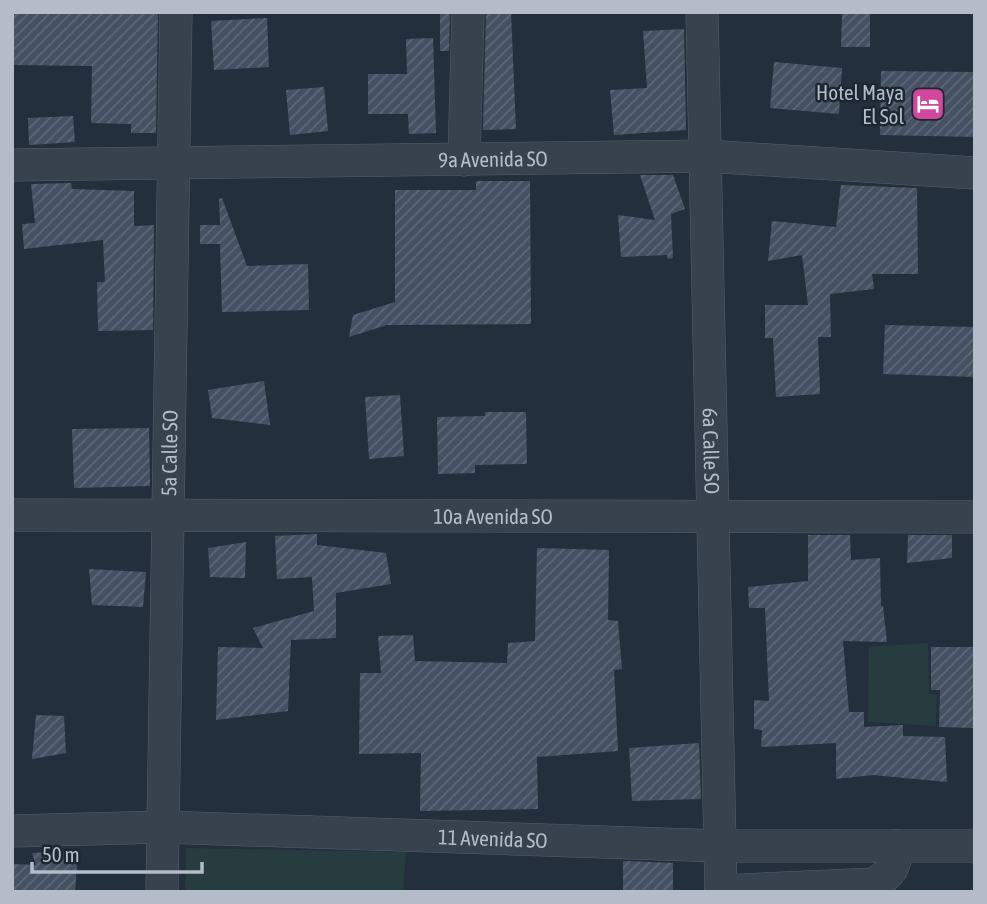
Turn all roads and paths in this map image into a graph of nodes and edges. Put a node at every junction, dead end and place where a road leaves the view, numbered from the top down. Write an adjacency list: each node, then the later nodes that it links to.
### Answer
1 (176, 12): 6 (street, 5a Calle SO)
2 (468, 12): 5 (street)
3 (702, 12): 4 (street, 6a Calle SO)
4 (706, 156): 5 (street, 9a Avenida SO); 8 (street, 9a Avenida SO); 9 (street, 6a Calle SO)
5 (464, 160): 6 (street, 9a Avenida SO)
6 (174, 163): 7 (street, 9a Avenida SO); 11 (street, 5a Calle SO)
7 (12, 165)
8 (975, 173)
9 (712, 515): 11 (street, 10a Avenida SO); 12 (street, 10a Avenida SO); 15 (street, 6a Calle SO)
10 (12, 516): 11 (street, 10a Avenida SO)
11 (168, 517): 13 (street, 5a Calle SO)
12 (975, 517)
13 (163, 827): 14 (street, 11 Avenida SO); 15 (street, 11 Avenida SO); 18 (street, 5a Calle SO)
14 (12, 831)
15 (720, 846): 16 (street, 11 Avenida SO); 19 (street, 6a Calle SO)
16 (896, 846): 17 (street, 11 Avenida SO); 19 (street)
17 (975, 846)
18 (162, 892)
19 (721, 892)

